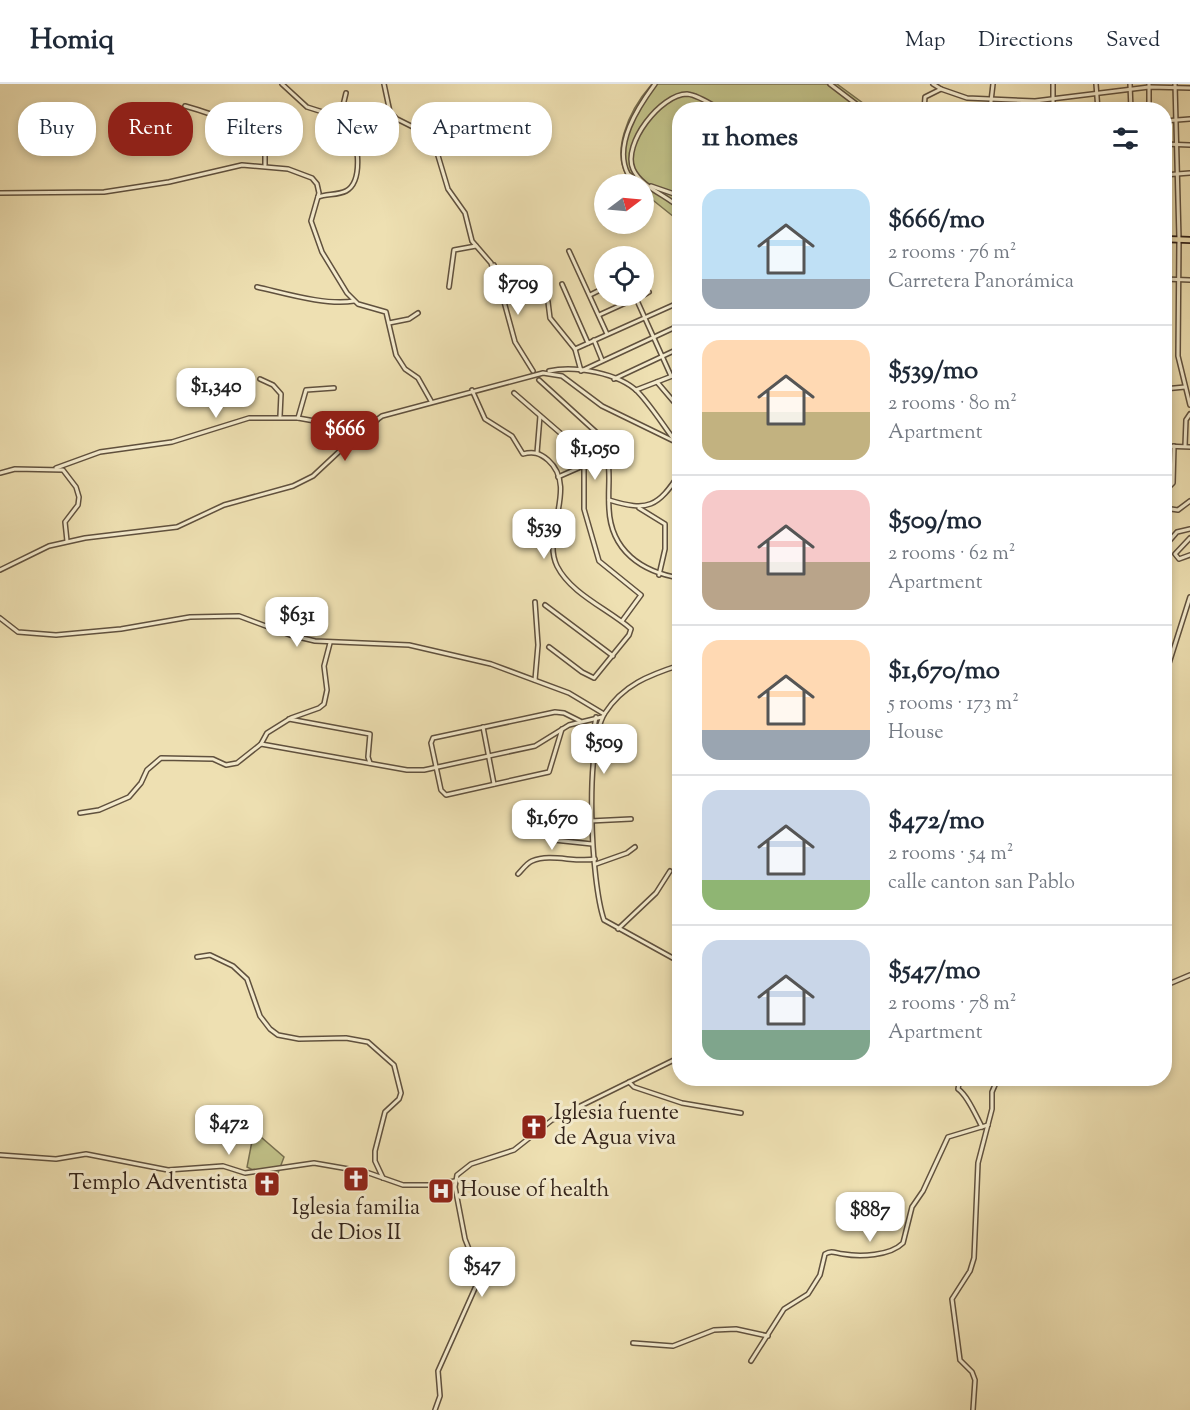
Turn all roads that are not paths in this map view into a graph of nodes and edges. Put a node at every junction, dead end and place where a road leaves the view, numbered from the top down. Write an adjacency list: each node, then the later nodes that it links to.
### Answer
1 (282, 84): 28 (street)
2 (384, 84): 51 (street)
3 (655, 84): 38 (street)
4 (831, 84): 21 (street)
5 (933, 84): 13 (street)
6 (993, 84): 17 (street)
7 (1053, 84): 18 (street)
8 (1096, 84): 16 (street)
9 (1130, 84): 14 (street)
10 (1149, 86): 11 (street); 14 (street); 26 (street)
11 (1175, 86): 12 (street); 31 (street)
12 (1190, 88)
13 (941, 89): 17 (street); 22 (street)
14 (1131, 90): 16 (street); 25 (street)
15 (346, 93): 19 (street)
16 (1098, 95): 18 (street); 24 (street)
17 (991, 98): 18 (street); 23 (street)
18 (1053, 100)
19 (344, 102)
20 (704, 102): 39 (street)
21 (854, 102)
22 (925, 102)
23 (991, 102)
24 (1098, 102)
25 (1131, 102)
26 (1149, 102)
27 (193, 108): 36 (street)
28 (315, 109)
29 (1190, 119): 31 (street)
30 (1172, 120): 31 (street)
31 (1176, 120): 33 (street)
32 (1172, 143): 33 (street)
33 (1178, 143): 34 (street); 41 (street)
34 (1190, 145)
35 (357, 156): 46 (street)
36 (265, 166): 44 (street); 46 (street)
37 (1190, 173): 41 (street)
38 (628, 174)
39 (636, 174)
40 (1172, 174): 41 (street)
41 (1178, 174): 49 (street)
42 (654, 187): 45 (street)
43 (654, 190): 47 (street)
44 (0, 193)
45 (672, 193)
46 (318, 197): 63 (street)
47 (672, 202)
48 (1172, 239): 49 (main road)
49 (1179, 239): 50 (main road); 56 (street)
50 (1190, 240)
51 (476, 246): 54 (street); 60 (street)
52 (569, 251): 62 (street)
53 (495, 265): 54 (street)
54 (497, 273): 76 (street); 80 (street)
55 (1172, 280): 56 (street)
56 (1178, 280): 57 (street); 88 (street)
57 (1190, 280)
58 (562, 284): 75 (street)
59 (257, 287): 63 (street)
60 (449, 287)
61 (594, 293): 62 (street)
62 (590, 295): 68 (street)
63 (354, 301): 70 (street)
64 (672, 305): 69 (street)
65 (616, 306): 68 (street)
66 (640, 306): 69 (street)
67 (418, 313): 70 (street)
68 (598, 315): 72 (street)
69 (645, 316): 72 (street); 73 (street)
70 (389, 323): 95 (street)
71 (672, 328): 73 (street)
72 (608, 334): 74 (street)
73 (654, 335): 78 (street); 79 (street)
74 (594, 340): 75 (street); 79 (street)
75 (588, 343): 76 (street)
76 (575, 349): 81 (street)
77 (672, 351): 78 (street)
78 (662, 355): 83 (street); 85 (street)
79 (602, 360): 81 (street)
80 (534, 371)
81 (581, 371): 82 (street); 85 (street)
82 (543, 373): 91 (street); 103 (street)
83 (671, 376): 87 (street)
84 (260, 379): 98 (street)
85 (614, 379): 92 (street)
86 (539, 380): 115 (street)
87 (657, 382): 92 (street); 94 (street)
88 (1185, 387): 90 (street); 96 (street)
89 (334, 388): 100 (street)
90 (1172, 388)
91 (472, 390): 95 (street); 107 (street)
92 (636, 390): 102 (street)
93 (513, 393): 99 (street)
94 (672, 400)
95 (431, 401): 101 (street)
96 (1190, 405)
97 (1190, 414): 105 (street)
98 (280, 416): 100 (street); 110 (street)
99 (540, 416): 107 (street); 109 (street)
100 (298, 418): 101 (street)
101 (377, 420): 122 (street)
102 (672, 435)
103 (672, 440)
104 (1174, 446): 105 (street); 113 (street)
105 (1185, 446): 106 (street)
106 (1190, 447)
107 (537, 453): 112 (street)
108 (599, 459): 109 (street)
109 (584, 464): 112 (street); 131 (street)
110 (56, 468): 111 (street); 122 (street)
111 (0, 473)
112 (558, 477): 131 (street)
113 (1172, 484)
114 (672, 485): 117 (street)
115 (609, 500): 117 (street); 125 (street)
116 (1190, 501): 118 (street)
117 (637, 507): 125 (street)
118 (1172, 509)
119 (1190, 529): 120 (street)
120 (1172, 538)
121 (1190, 538): 123 (street)
122 (68, 542): 124 (street)
123 (1190, 555)
124 (0, 570)
125 (659, 574): 126 (street)
126 (672, 576)
127 (1190, 597): 134 (street)
128 (535, 602): 137 (street)
129 (545, 605): 135 (street)
130 (0, 618): 132 (street)
131 (622, 621): 135 (street)
132 (330, 644): 137 (street); 140 (street)
133 (549, 647): 135 (street)
134 (1172, 654)
135 (614, 656)
136 (672, 668): 138 (street)
137 (535, 680): 138 (street)
138 (603, 716): 139 (street); 154 (street)
139 (596, 717): 141 (street); 145 (street)
140 (289, 719): 144 (street); 147 (street)
141 (580, 721): 142 (street); 143 (street)
142 (483, 728): 146 (street); 148 (street)
143 (562, 729): 146 (street); 149 (street)
144 (261, 744): 147 (street); 150 (street)
145 (590, 750)
146 (488, 757): 148 (street); 149 (street)
147 (370, 763): 148 (street)
148 (436, 767): 149 (street)
149 (494, 784)
150 (80, 813)
151 (539, 815): 152 (street)
152 (557, 818): 154 (street); 155 (street)
153 (631, 819): 154 (street)
154 (590, 821): 155 (street)
155 (592, 844): 157 (street)
156 (635, 847): 158 (street)
157 (595, 859): 158 (street); 160 (street)
158 (596, 864): 161 (street)
159 (670, 872): 161 (street)
160 (518, 874)
161 (618, 928): 163 (street)
162 (197, 957): 174 (street)
163 (672, 958)
164 (1190, 975): 165 (street)
165 (1172, 983)
166 (672, 1061): 167 (street)
167 (629, 1082): 170 (street); 175 (street)
168 (959, 1086): 172 (street)
169 (995, 1086): 171 (street)
170 (741, 1113)
171 (988, 1125): 172 (street); 180 (street)
172 (982, 1127): 176 (street)
173 (0, 1155): 174 (street)
174 (383, 1179): 175 (street)
175 (455, 1180): 179 (street)
176 (768, 1336): 177 (street); 178 (street)
177 (633, 1343)
178 (751, 1360)
179 (435, 1410)
180 (973, 1410)

